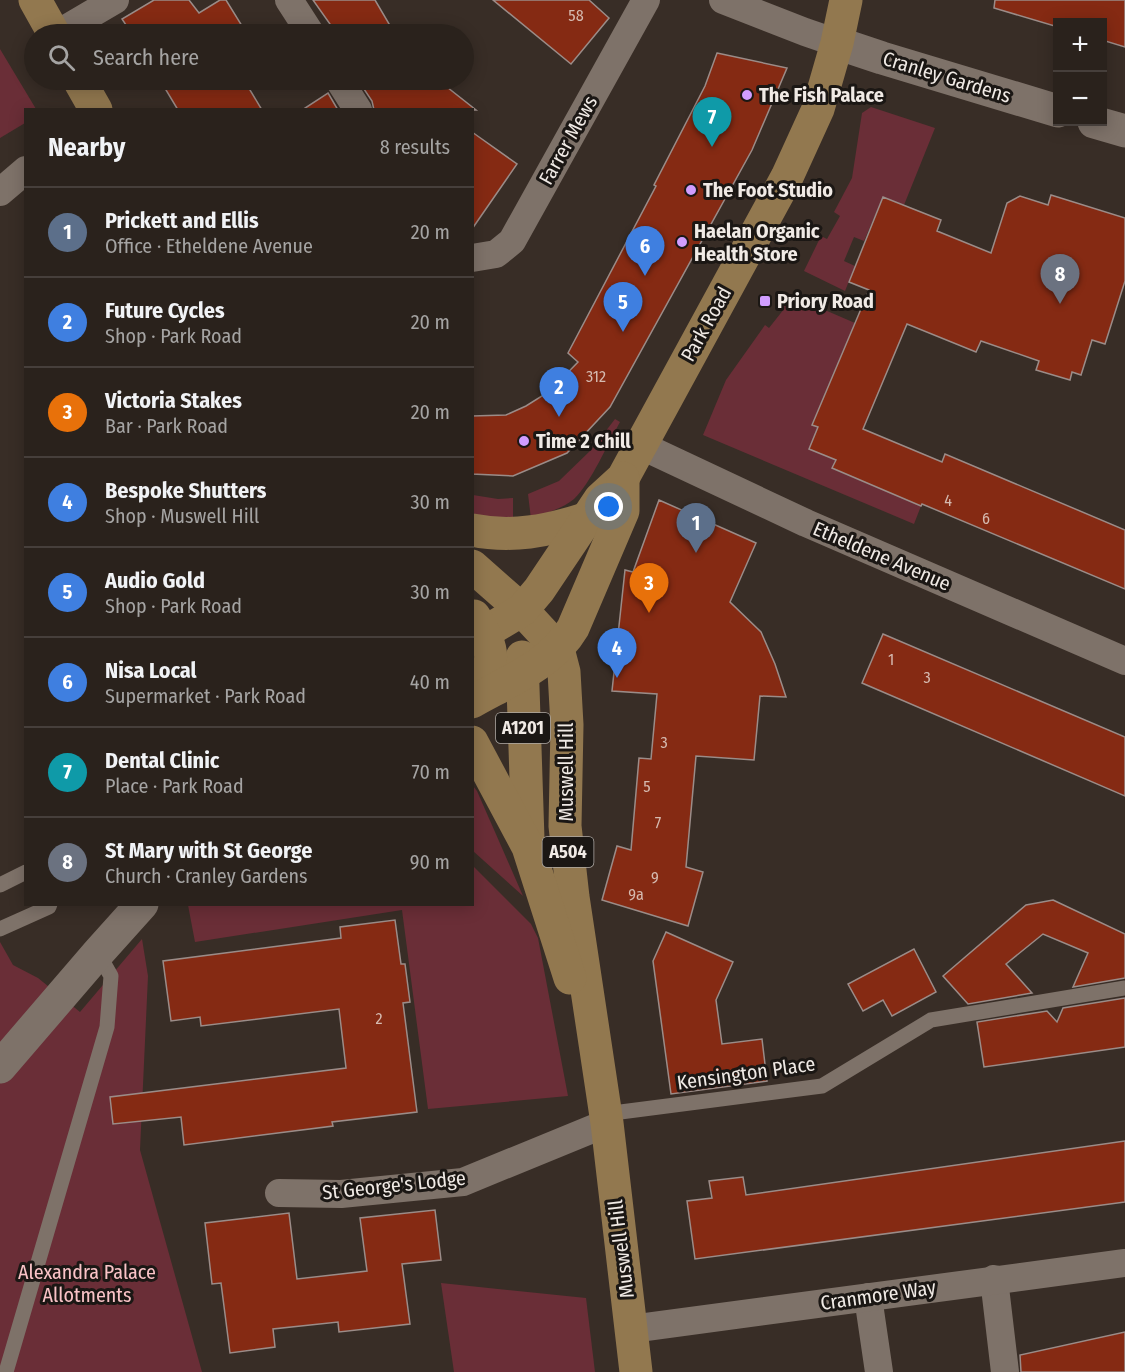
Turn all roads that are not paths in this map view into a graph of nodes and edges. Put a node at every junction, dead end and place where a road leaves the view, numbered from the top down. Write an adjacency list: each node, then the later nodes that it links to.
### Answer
1 (35, 0): 7 (main road)
2 (115, 0): 8 (street)
3 (289, 0): 9 (street)
4 (646, 0): 20 (street, Farrer Mews)
5 (723, 0): 10 (street)
6 (846, 0): 10 (main road, Park Road)
7 (50, 24)
8 (73, 24)
9 (305, 24)
10 (837, 43): 15 (street, Cranley Gardens); 21 (main road, Park Road)
11 (85, 90): 13 (main road)
12 (345, 90): 14 (street)
13 (95, 108)
14 (357, 108)
15 (1053, 109)
16 (1107, 126): 17 (street)
17 (1125, 131)
18 (24, 172): 19 (street)
19 (0, 192)
20 (474, 258)
21 (642, 446): 22 (main road, Park Road); 29 (street, Etheldene Avenue)
22 (623, 478): 23 (main road, Park Road); 28 (main road)
23 (585, 519): 24 (main road); 26 (main road, Park Road)
24 (474, 530)
25 (474, 568): 26 (main road, A504)
26 (522, 610): 27 (main road, Park Road); 28 (main road, Muswell Hill / A504); 30 (main road, A1201)
27 (477, 629): 31 (main road)
28 (558, 649): 30 (main road); 42 (main road, Muswell Hill / A504)
29 (1125, 661)
30 (522, 674): 32 (main road); 34 (main road, A1201)
31 (474, 692)
32 (474, 701)
33 (474, 746): 34 (main road, Muswell Hill / A504)
34 (528, 847): 42 (main road, Muswell Hill / A504)
35 (24, 873): 36 (lane)
36 (0, 885)
37 (50, 906): 39 (lane)
38 (140, 906): 40 (street)
39 (0, 929)
40 (98, 953): 43 (street); 50 (lane)
41 (1125, 988): 44 (lane, Kensington Place)
42 (597, 1055): 44 (main road, Muswell Hill / A504)
43 (0, 1067)
44 (606, 1119): 45 (street, St George's Lodge); 49 (main road, Muswell Hill / A504)
45 (279, 1193)
46 (1125, 1263): 47 (street, Cranmore Way)
47 (994, 1280): 48 (street, Cranmore Way); 53 (street)
48 (868, 1297): 49 (street, Cranmore Way); 52 (street)
49 (631, 1329): 51 (main road, Muswell Hill / A504)
50 (6, 1372)
51 (636, 1372)
52 (879, 1372)
53 (1005, 1372)

